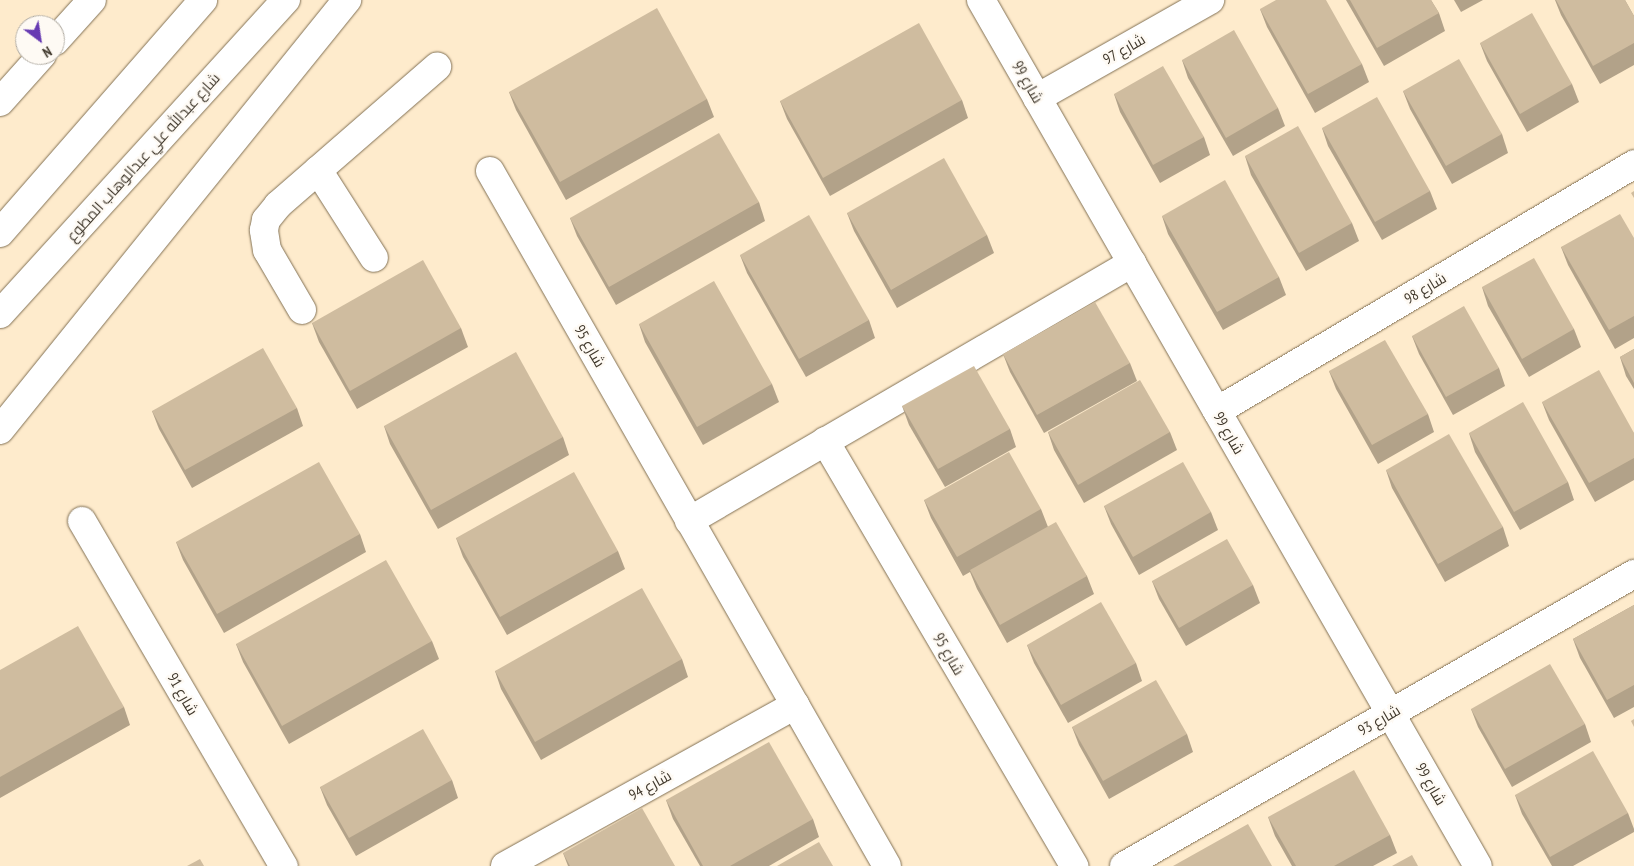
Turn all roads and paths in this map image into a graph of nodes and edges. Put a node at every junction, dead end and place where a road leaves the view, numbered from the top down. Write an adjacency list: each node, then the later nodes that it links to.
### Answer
1 (92, 0): 7 (street)
2 (203, 0): 15 (street)
3 (286, 0): 19 (street, شارع عبدالله علي عبدالوهاب المطوع)
4 (346, 0): 21 (street)
5 (981, 0): 10 (street, شارع 99)
6 (1210, 0): 10 (street, شارع 97)
7 (65, 30)
8 (33, 65): 11 (street)
9 (437, 67): 13 (street)
10 (1037, 98): 17 (street, شارع 99)
11 (0, 102)
12 (1634, 164): 20 (street, شارع 98)
13 (318, 170): 16 (street); 18 (street)
14 (490, 171): 24 (street, شارع 95)
15 (0, 233)
16 (374, 258)
17 (1132, 263): 20 (street, شارع 99); 22 (street)
18 (302, 310)
19 (0, 314)
20 (1217, 411): 27 (street, شارع 99)
21 (0, 430)
22 (825, 441): 24 (street); 31 (street, شارع 95)
23 (82, 521): 28 (street, شارع 91)
24 (689, 521): 26 (street, شارع 95)
25 (1634, 574): 27 (street, شارع 93)
26 (795, 705): 29 (street, شارع 94); 30 (street, شارع 95)
27 (1390, 714): 32 (street, شارع 93); 33 (street, شارع 99)
28 (284, 866)
29 (505, 866)
30 (887, 866)
31 (1074, 866)
32 (1124, 866)
33 (1478, 866)

